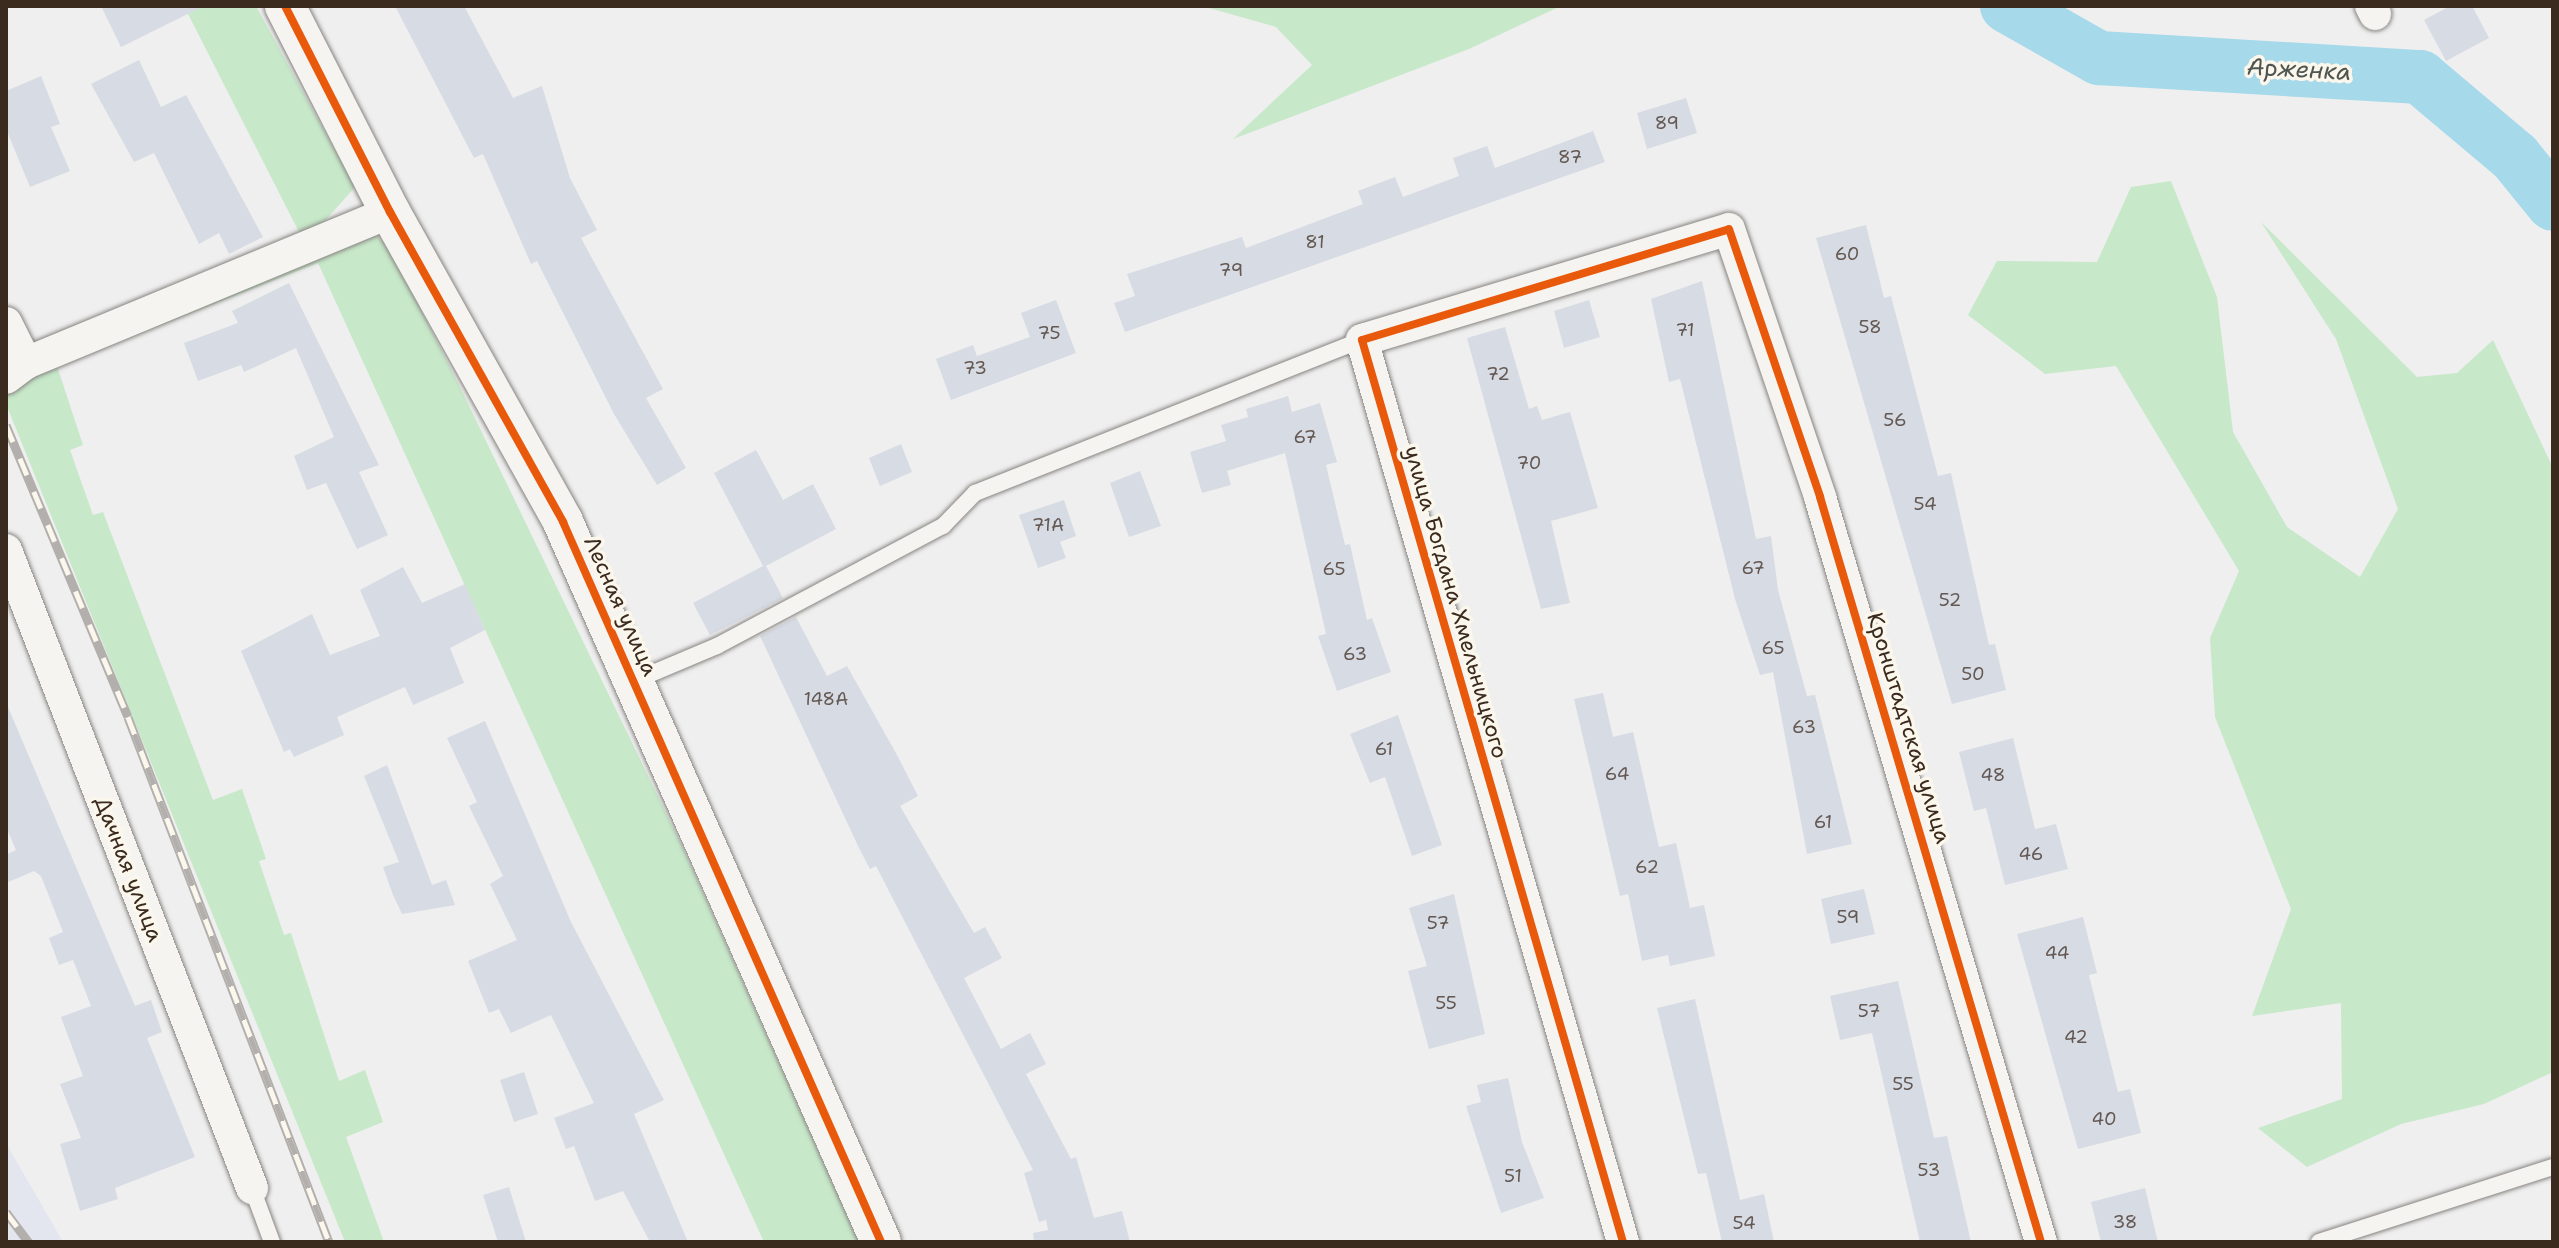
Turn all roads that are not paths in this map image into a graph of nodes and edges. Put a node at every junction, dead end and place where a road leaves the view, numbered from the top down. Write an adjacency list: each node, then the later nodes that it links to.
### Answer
1 (285, 6): 2 (street, Лесная улица)
2 (390, 212): 5 (street); 7 (street, Лесная улица)
3 (6, 323): 5 (street)
4 (1362, 340): 7 (lane); 12 (street, улица Богдана Хмельницкого); 13 (street, Кронштадтская улица)
5 (16, 370)
6 (6, 550): 9 (street, Дачная улица)
7 (634, 681): 11 (street, Лесная улица)
8 (2553, 1167): 14 (lane)
9 (252, 1188): 10 (lane)
10 (272, 1242)
11 (881, 1242)
12 (1623, 1242)
13 (2041, 1242)
14 (2319, 1242)

